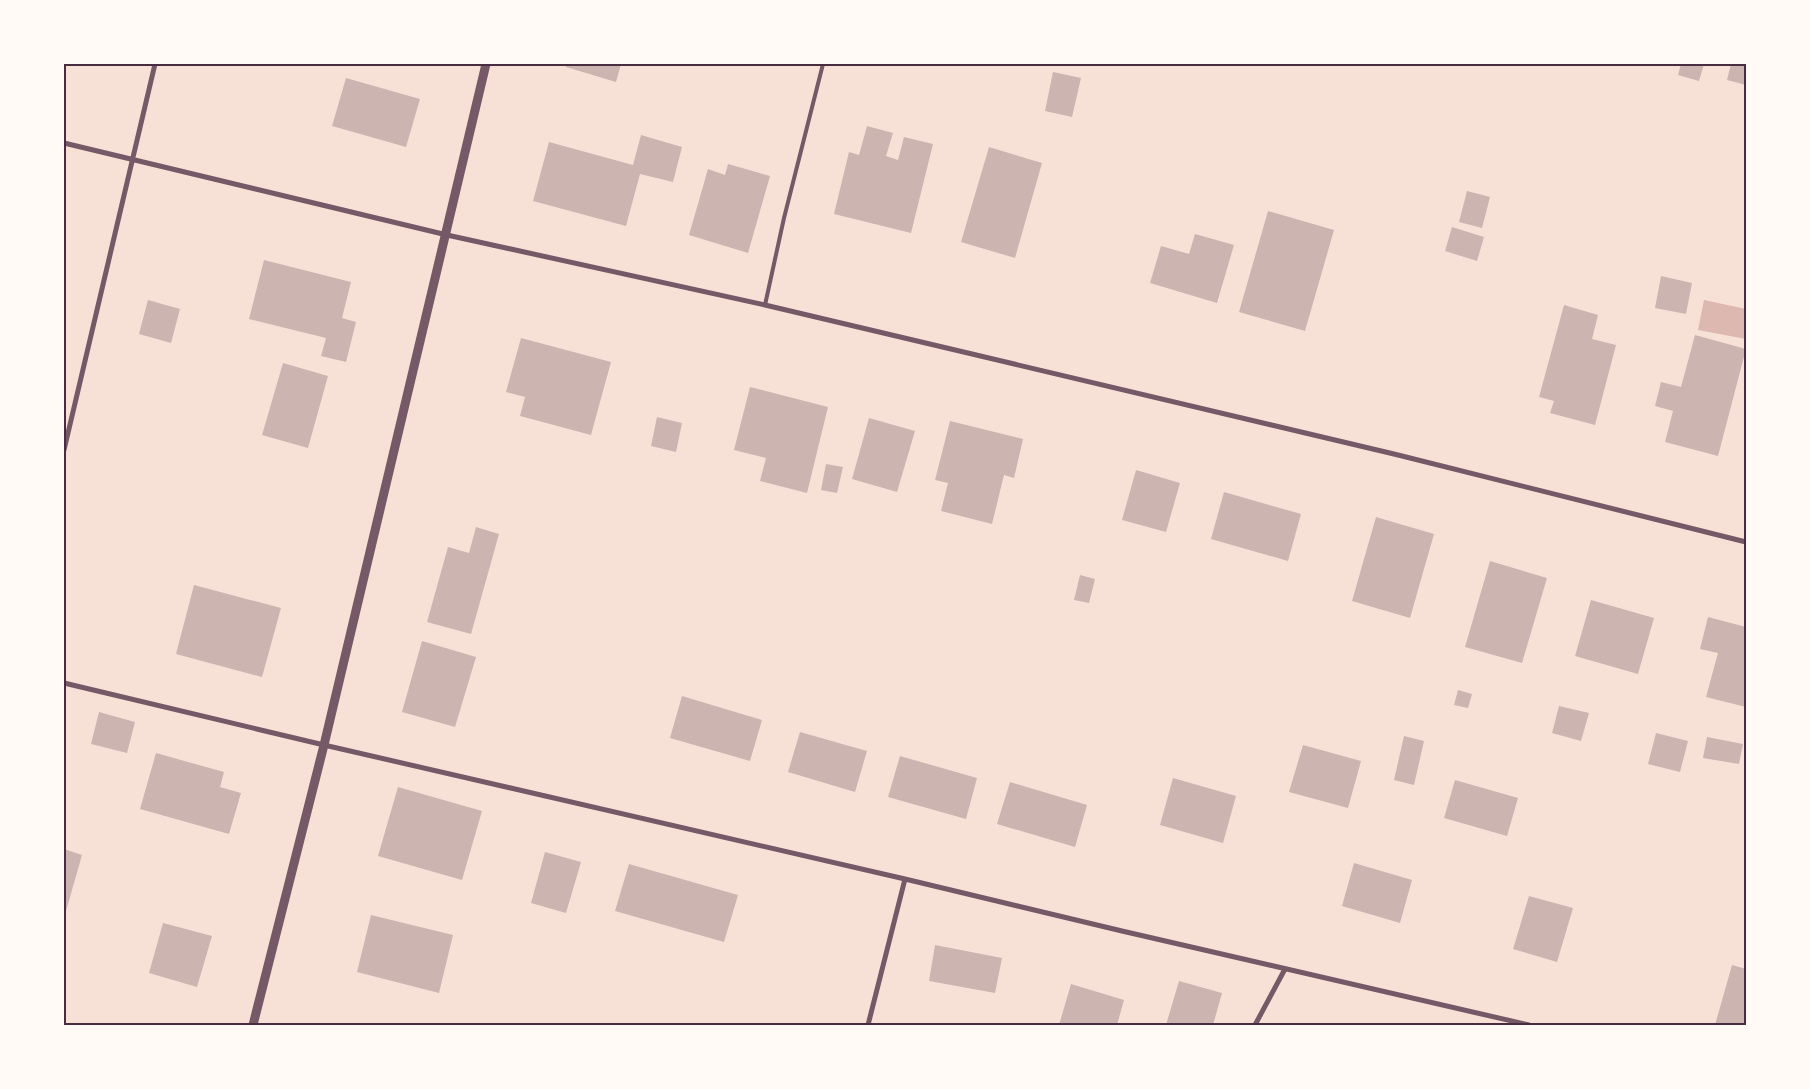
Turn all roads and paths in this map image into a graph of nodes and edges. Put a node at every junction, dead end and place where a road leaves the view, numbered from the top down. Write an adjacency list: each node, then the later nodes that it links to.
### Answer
1 (155, 64): 5 (street)
2 (486, 64): 6 (street)
3 (823, 64): 7 (lane)
4 (64, 143): 5 (street)
5 (132, 160): 6 (street); 8 (street)
6 (446, 235): 7 (street); 11 (street)
7 (765, 305): 9 (street)
8 (64, 450)
9 (1746, 542)
10 (64, 683): 11 (street)
11 (324, 745): 12 (street); 14 (street)
12 (905, 878): 13 (street); 15 (street)
13 (1285, 969): 16 (street); 17 (street)
14 (253, 1025)
15 (868, 1025)
16 (1255, 1025)
17 (1529, 1025)

